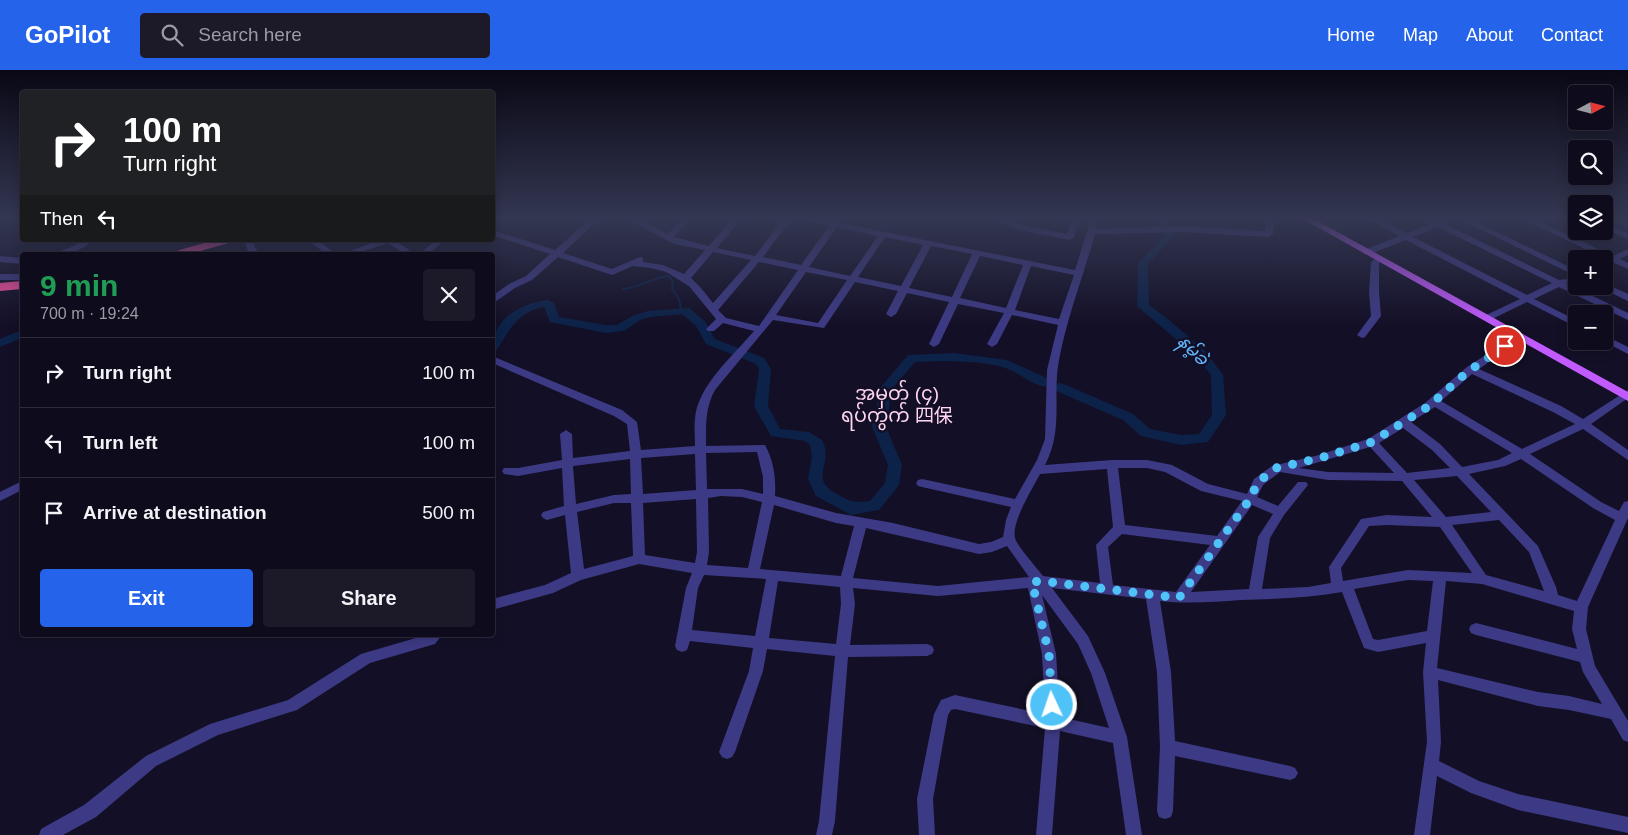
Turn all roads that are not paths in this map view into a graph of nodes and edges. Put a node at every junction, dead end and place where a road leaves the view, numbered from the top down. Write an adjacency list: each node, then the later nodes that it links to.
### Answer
1 (557, 255): 38 (street)
2 (560, 255): 29 (street)
3 (705, 255): 29 (street)
4 (734, 255): 20 (street)
5 (760, 255): 20 (street)
6 (813, 255): 24 (street)
7 (868, 255): 31 (street)
8 (922, 255): 35 (street)
9 (976, 255): 40 (street)
10 (986, 255): 22 (street)
11 (1084, 255): 26 (street)
12 (1372, 255): 18 (main road)
13 (1442, 255): 39 (street)
14 (1500, 255): 32 (street)
15 (1536, 255): 25 (street)
16 (1622, 255): 19 (street)
17 (0, 259): 21 (street)
18 (1380, 259): 46 (main road); 52 (street)
19 (1613, 259): 23 (street)
20 (756, 260): 24 (street); 41 (street)
21 (20, 261)
22 (1028, 263): 26 (street); 42 (street)
23 (1628, 266)
24 (802, 270): 31 (street); 44 (street)
25 (1568, 270)
26 (1078, 273): 49 (street)
27 (0, 277): 28 (street)
28 (20, 278)
29 (685, 279): 41 (street)
30 (1568, 279): 32 (street)
31 (852, 280): 35 (street); 44 (street)
32 (1560, 284): 39 (street); 45 (street)
33 (20, 285): 34 (highway)
34 (0, 288)
35 (903, 290): 40 (street); 43 (street)
36 (1613, 290): 37 (street)
37 (1628, 298)
38 (495, 299)
39 (1527, 299): 46 (street); 48 (street)
40 (954, 300): 42 (street); 55 (street)
41 (714, 308): 47 (street)
42 (1009, 312): 49 (street); 56 (street)
43 (891, 314)
44 (769, 316): 51 (street)
45 (1628, 317)
46 (1487, 318): 53 (main road)
47 (722, 319): 50 (street); 51 (street)
48 (1568, 320)
49 (1064, 323): 73 (street)
50 (711, 328)
51 (761, 330): 66 (street)
52 (1362, 335)
53 (1520, 336): 59 (street); 60 (main road)
54 (1613, 343): 57 (street)
55 (934, 344)
56 (992, 344)
57 (1628, 351)
58 (495, 360): 67 (street)
59 (1471, 369): 61 (street); 63 (street)
60 (1627, 395): 63 (street)
61 (1434, 402): 62 (street); 68 (street)
62 (1403, 422): 65 (street); 75 (street)
63 (1583, 424): 68 (street); 69 (street)
64 (566, 434): 70 (street)
65 (1372, 442): 72 (street); 76 (street)
66 (701, 448): 67 (street); 80 (street); 84 (street)
67 (636, 453): 70 (street); 82 (street)
68 (1520, 454): 75 (street); 91 (street)
69 (1628, 456)
70 (567, 462): 74 (street); 87 (street)
71 (1112, 464): 73 (street); 83 (street); 94 (street)
72 (1276, 468): 76 (street); 83 (street)
73 (1038, 470): 85 (street)
74 (508, 471)
75 (1458, 472): 76 (street); 90 (street)
76 (1405, 478): 92 (street)
77 (922, 483): 85 (street)
78 (1302, 485): 88 (street)
79 (20, 486): 81 (street)
80 (702, 494): 82 (street); 84 (street); 98 (street)
81 (0, 497)
82 (638, 499): 87 (street); 97 (street)
83 (1250, 499): 88 (street); 96 (street)
84 (770, 500): 93 (street); 99 (street)
85 (1019, 504): 95 (street)
86 (1628, 505): 91 (street)
87 (570, 510): 89 (street); 101 (street)
88 (1280, 512): 109 (street)
89 (546, 515)
90 (1500, 515): 92 (street); 111 (street)
91 (1622, 518): 113 (street)
92 (1442, 522): 103 (street); 106 (street)
93 (861, 523): 95 (street); 104 (street)
94 (1119, 530): 96 (street); 107 (street)
95 (1009, 540): 105 (street)
96 (1221, 541): 110 (street)
97 (639, 559): 98 (street); 101 (street)
98 (700, 569): 99 (street); 117 (street)
99 (753, 573): 100 (street)
100 (773, 575): 104 (street); 117 (street)
101 (578, 576): 112 (street)
102 (1440, 576): 103 (street); 106 (street); 115 (street)
103 (1482, 579): 111 (street)
104 (846, 581): 105 (street); 119 (street)
105 (1037, 582): 107 (street); 123 (street); 125 (street)
106 (1342, 586): 109 (street); 115 (street)
107 (1107, 589): 108 (street)
108 (1152, 595): 110 (street); 126 (street)
109 (1255, 595): 110 (street)
110 (1179, 598)
111 (1552, 599): 113 (street)
112 (495, 604)
113 (1582, 607): 120 (street)
114 (1476, 629): 120 (street)
115 (1433, 636): 121 (street)
116 (433, 637): 132 (street)
117 (761, 643): 119 (street); 127 (street)
118 (927, 650): 119 (street)
119 (842, 651): 133 (street)
120 (1584, 657): 122 (street)
121 (1430, 672): 122 (street); 128 (street)
122 (1616, 714): 124 (street)
123 (1053, 722): 125 (street); 134 (street); 135 (street)
124 (1628, 735)
125 (1120, 737): 136 (street)
126 (1168, 747): 129 (street); 130 (street)
127 (726, 752)
128 (1431, 765): 131 (street); 137 (street)
129 (1290, 773)
130 (1165, 811)
131 (1628, 825)
132 (48, 835)
133 (824, 835)
134 (927, 835)
135 (1044, 835)
136 (1134, 835)
137 (1422, 835)

